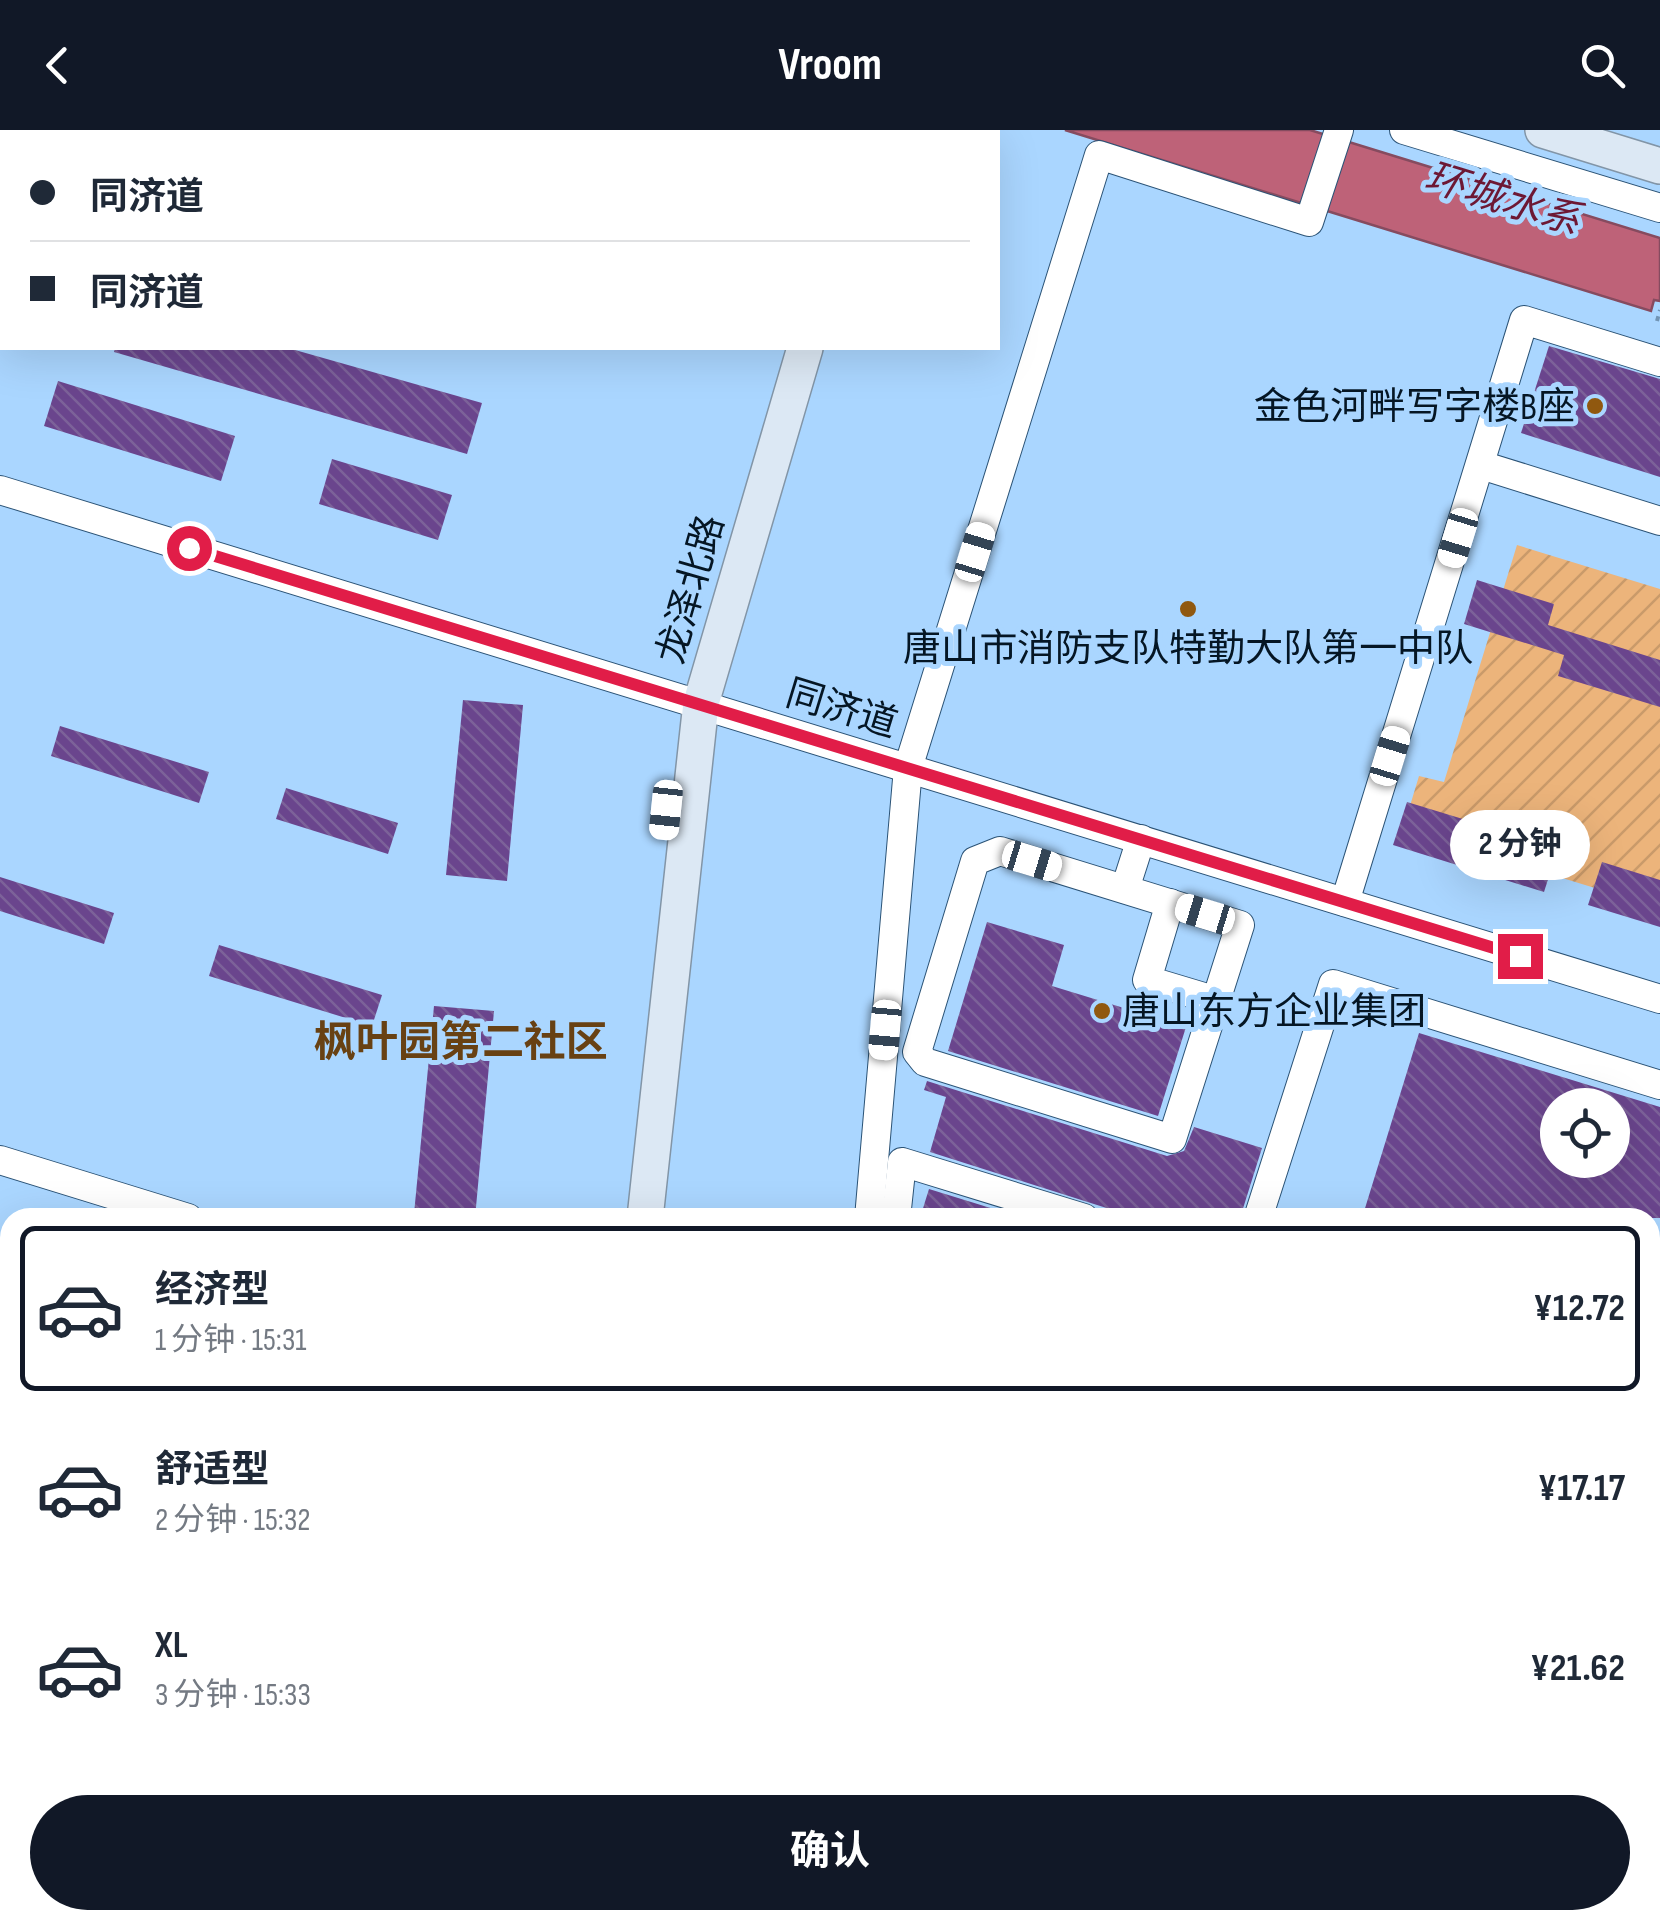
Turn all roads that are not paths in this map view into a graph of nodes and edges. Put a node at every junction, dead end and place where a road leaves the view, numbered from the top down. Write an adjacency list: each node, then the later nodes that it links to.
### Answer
1 (1338, 130): 13 (street)
2 (1404, 130): 5 (street)
3 (1543, 130): 4 (main road)
4 (1660, 166)
5 (1660, 208)
6 (780, 350): 12 (main road, 龙泽北路)
7 (804, 350): 12 (main road, 龙泽北路)
8 (1660, 362): 9 (street)
9 (1481, 465): 11 (street); 16 (street)
10 (0, 490): 12 (street, 同济道)
11 (1660, 521)
12 (691, 700): 13 (street, 同济道); 23 (main road, 龙泽北路); 24 (main road, 龙泽北路)
13 (908, 768): 14 (street, 同济道); 25 (street)
14 (1141, 839): 15 (street); 16 (street, 同济道)
15 (1125, 890): 17 (street); 19 (street)
16 (1346, 902): 18 (street, 同济道)
17 (1170, 903): 19 (street); 19 (street)
18 (1660, 999)
19 (1216, 1001)
20 (1660, 1086): 28 (street)
21 (0, 1160): 22 (street)
22 (127, 1208)
23 (624, 1208)
24 (647, 1208)
25 (870, 1208)
26 (897, 1208): 27 (street)
27 (1052, 1208)
28 (1261, 1208)

